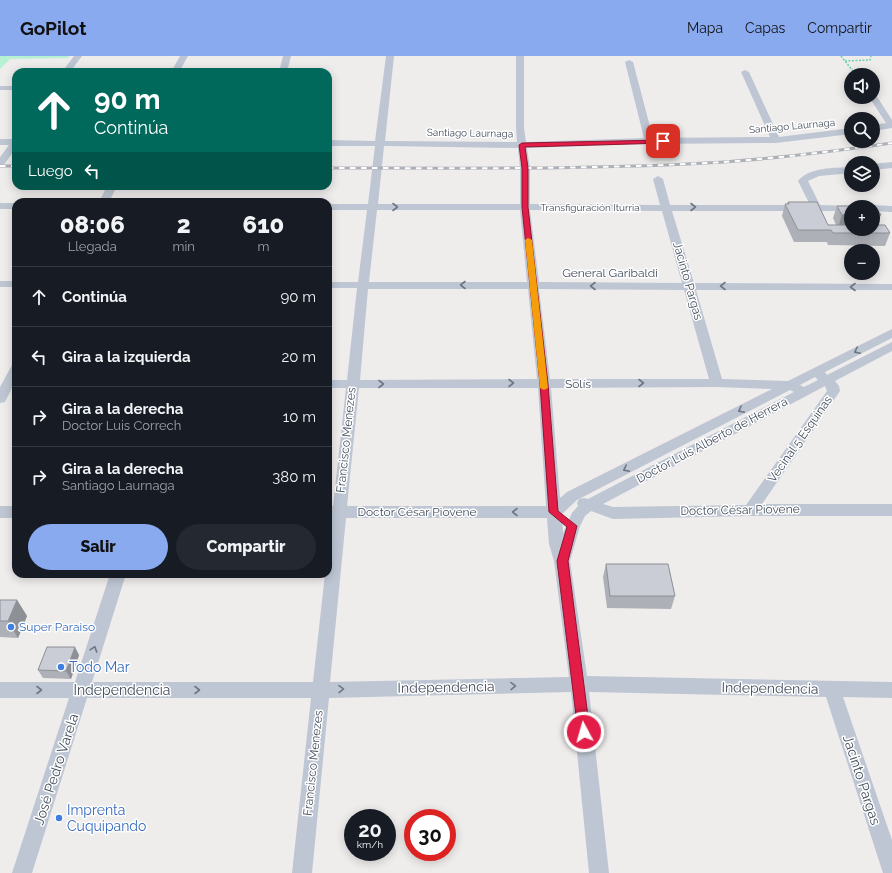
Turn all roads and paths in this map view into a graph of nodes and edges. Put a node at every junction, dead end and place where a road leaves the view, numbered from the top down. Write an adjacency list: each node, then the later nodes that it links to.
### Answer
1 (78, 56): 10 (street)
2 (184, 56): 11 (street)
3 (287, 56): 12 (street)
4 (390, 56): 26 (street, Francisco Menezes)
5 (520, 56): 27 (street)
6 (841, 56): 8 (path)
7 (870, 56): 8 (path)
8 (845, 61): 13 (path)
9 (629, 62): 22 (street)
10 (69, 68)
11 (177, 68)
12 (283, 68)
13 (850, 68)
14 (745, 72): 21 (street)
15 (0, 88): 16 (street)
16 (12, 88)
17 (878, 104): 18 (street)
18 (892, 125): 19 (street)
19 (880, 127)
20 (844, 132): 21 (street, Santiago Laurnaga)
21 (776, 140): 22 (street, Santiago Laurnaga)
22 (649, 141): 27 (street, Santiago Laurnaga)
23 (0, 142): 24 (street)
24 (12, 142)
25 (332, 143): 26 (street, Santiago Laurnaga)
26 (379, 143): 27 (street, Santiago Laurnaga); 37 (street, Francisco Menezes)
27 (522, 145): 38 (street)
28 (12, 148): 29 (street)
29 (0, 164)
30 (892, 165): 31 (street)
31 (880, 166)
32 (844, 171): 40 (street)
33 (658, 179): 39 (street, Jacinto Pargas)
34 (0, 206): 35 (street)
35 (12, 206)
36 (332, 207): 37 (street, Transfiguración Iturria)
37 (371, 207): 38 (street, Transfiguración Iturria, one-way to 38); 47 (street, Francisco Menezes)
38 (525, 207): 39 (street, Transfiguración Iturria); 48 (street)
39 (667, 207): 40 (street, Transfiguración Iturria, one-way to 40); 49 (street, Jacinto Pargas)
40 (817, 208): 41 (street, Transfiguración Iturria)
41 (844, 208)
42 (880, 208): 43 (street)
43 (892, 209)
44 (0, 284): 45 (street)
45 (12, 284)
46 (332, 285): 47 (street, General Garibaldi)
47 (363, 285): 48 (street, General Garibaldi, one-way to 47); 57 (street, Francisco Menezes)
48 (533, 285): 49 (street, General Garibaldi, one-way to 48); 58 (street)
49 (689, 286): 50 (street, General Garibaldi, one-way to 49); 55 (street, Jacinto Pargas)
50 (892, 287)
51 (892, 333): 53 (street, Doctor Luis Alberto de Herrera, one-way to 53)
52 (892, 346): 53 (street, Doctor Luis Alberto de Herrera)
53 (821, 376): 59 (street, Doctor Luis Alberto de Herrera); 60 (street, Doctor Luis Alberto de Herrera); 64 (street, Vecinal 5 Esquinas)
54 (8, 383): 61 (street)
55 (717, 383): 58 (street, Solís, one-way to 55); 59 (street, Solís)
56 (332, 384): 57 (street, Solís)
57 (353, 384): 58 (street, Solís, one-way to 58); 68 (street, Francisco Menezes)
58 (544, 384): 69 (street)
59 (791, 385): 60 (street, Solís); 62 (street, Doctor Luis Alberto de Herrera, one-way to 62)
60 (803, 392): 63 (street, Doctor Luis Alberto de Herrera)
61 (0, 399)
62 (572, 496): 63 (street, Doctor César Piovene); 69 (street, Doctor Luis Alberto de Herrera)
63 (589, 505): 64 (street, Doctor César Piovene); 70 (street, Doctor Luis Alberto de Herrera)
64 (750, 510): 65 (street, Doctor César Piovene)
65 (892, 510)
66 (0, 512): 67 (street)
67 (12, 512)
68 (333, 512): 69 (street, Doctor César Piovene, one-way to 68); 71 (street, Francisco Menezes)
69 (554, 512): 70 (street); 72 (street)
70 (573, 526): 72 (street, Doctor Luis Alberto de Herrera)
71 (332, 527)
72 (562, 561): 75 (street)
73 (117, 578): 78 (street, José Pedro Varela, one-way to 73)
74 (329, 578): 79 (street, Francisco Menezes)
75 (579, 684): 76 (street, Independencia); 79 (street, Independencia, one-way to 75); 84 (street)
76 (832, 689): 80 (street, Independencia); 81 (street, Jacinto Pargas)
77 (0, 690): 78 (street, Independencia, one-way to 78)
78 (81, 690): 79 (street, Independencia, one-way to 79); 82 (street, José Pedro Varela)
79 (321, 690): 83 (street, Francisco Menezes)
80 (892, 690)
81 (892, 870)
82 (22, 873)
83 (302, 873)
84 (599, 873)

